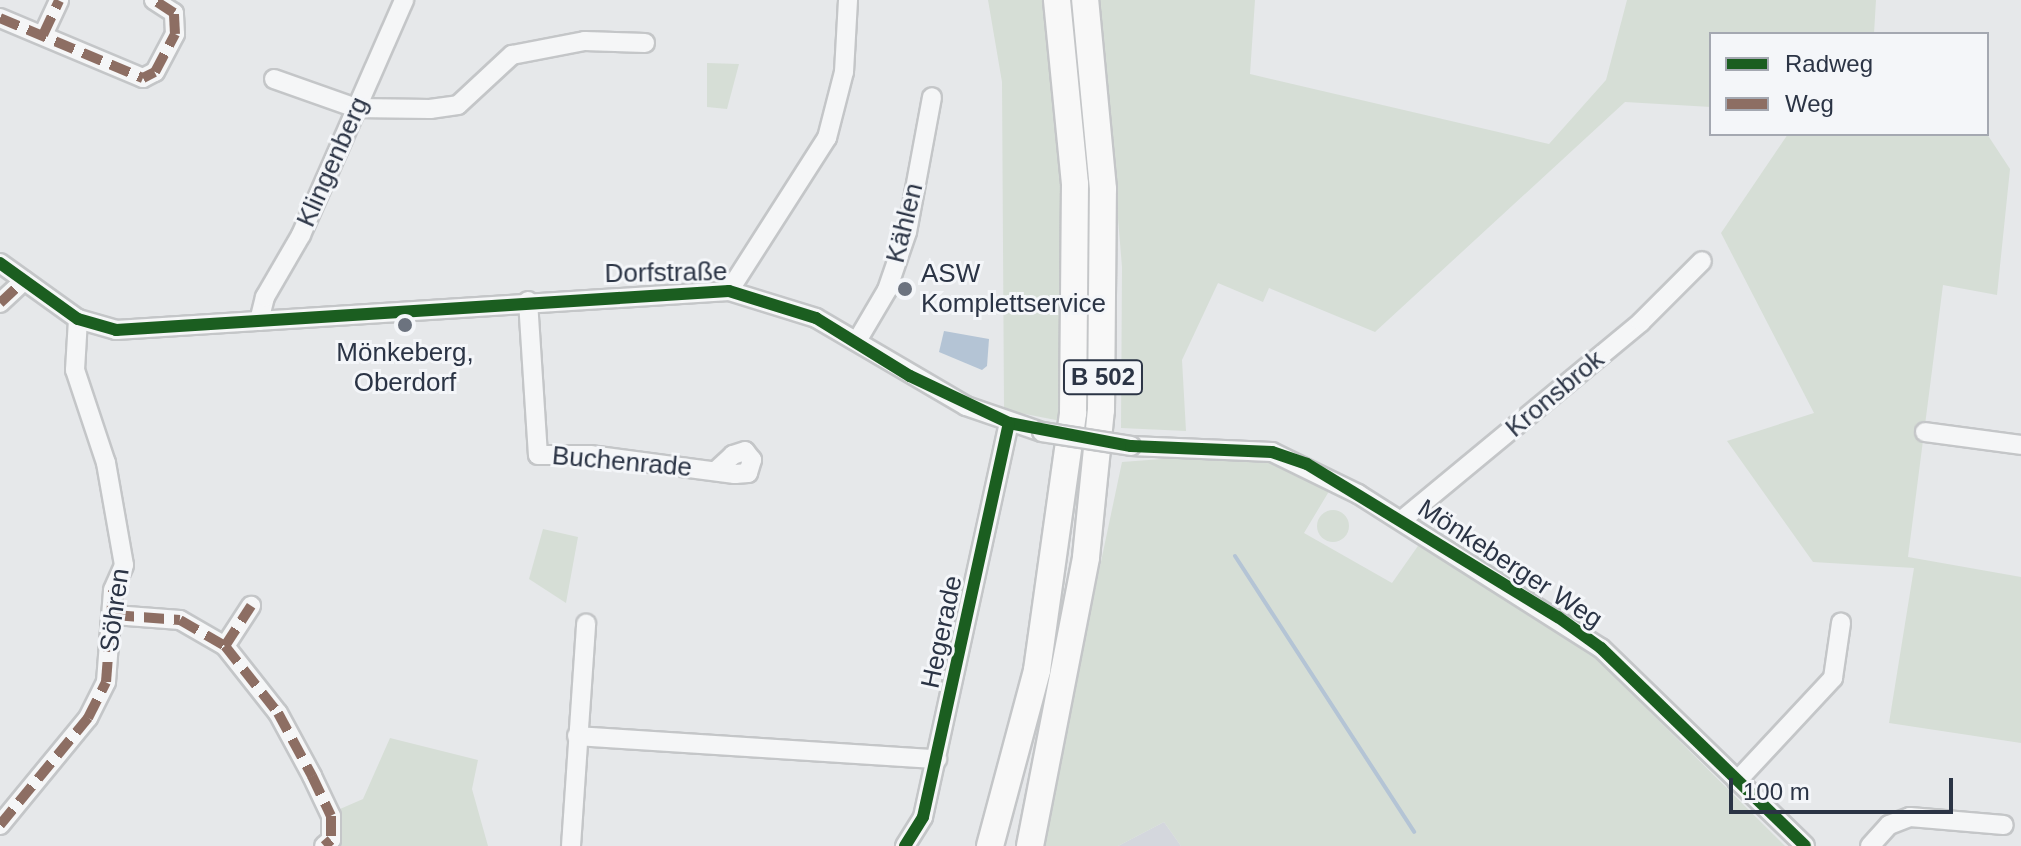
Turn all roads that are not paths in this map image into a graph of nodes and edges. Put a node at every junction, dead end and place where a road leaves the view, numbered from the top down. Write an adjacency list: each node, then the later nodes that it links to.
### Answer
1 (59, 0): 8 (street)
2 (154, 0): 8 (street)
3 (404, 0): 12 (street, Klingenberg)
4 (848, 0): 16 (street)
5 (1057, 0): 42 (highway, B 502)
6 (1085, 0): 34 (highway, B 502)
7 (0, 18): 8 (street)
8 (43, 35)
9 (645, 43): 12 (street)
10 (274, 79): 12 (street)
11 (932, 97): 21 (street, Kählen)
12 (356, 108): 20 (street, Klingenberg)
13 (1702, 261): 27 (street, Kronsbrok)
14 (0, 263): 15 (street, Dorfstraße)
15 (24, 281): 18 (street); 19 (street, Dorfstraße)
16 (729, 291): 17 (street, Dorfstraße); 21 (street, Dorfstraße)
17 (528, 301): 20 (street, Dorfstraße); 25 (street, Buchenrade)
18 (0, 303)
19 (78, 319): 20 (street, Dorfstraße); 29 (street, Söhren)
20 (259, 321)
21 (857, 341): 22 (street, Dorfstraße)
22 (1009, 423): 26 (street, Dorfstraße, bridge); 35 (street, Hegerade)
23 (1925, 432): 24 (street)
24 (2021, 445)
25 (716, 471)
26 (1358, 494): 27 (street, Mönkeberger Weg)
27 (1402, 520): 36 (street, Mönkeberger Weg)
28 (251, 606): 32 (street)
29 (114, 615): 32 (street); 37 (street, Söhren)
30 (1841, 623): 36 (street)
31 (586, 624): 33 (street)
32 (225, 646): 39 (street)
33 (577, 736): 35 (street); 40 (street)
34 (1046, 751): 43 (highway, B 502); 44 (highway)
35 (937, 759): 41 (street, Hegerade)
36 (1737, 781): 45 (street, Mönkeberger Weg)
37 (0, 825)
38 (2004, 825): 46 (street)
39 (324, 846)
40 (571, 846)
41 (905, 846)
42 (990, 846)
43 (1018, 846)
44 (1030, 846)
45 (1805, 846)
46 (1870, 846)

